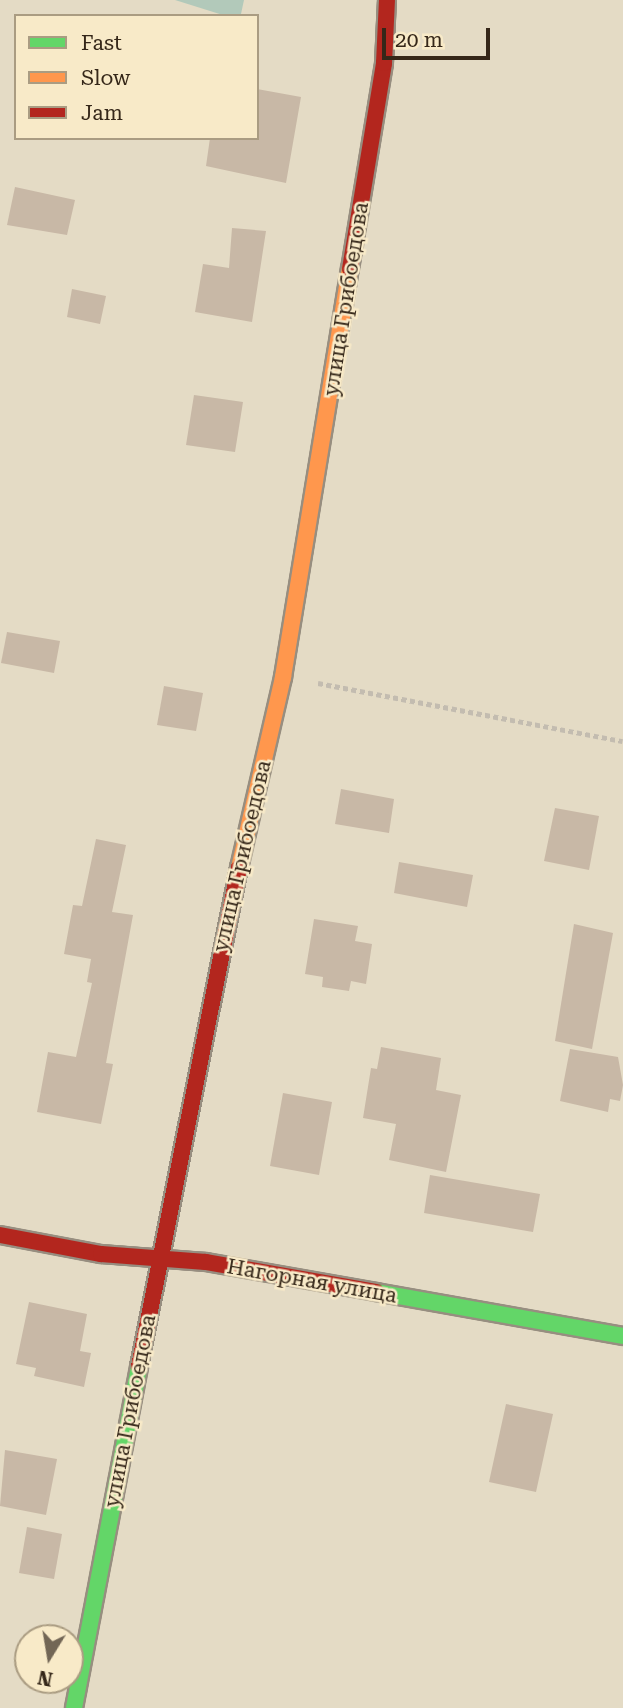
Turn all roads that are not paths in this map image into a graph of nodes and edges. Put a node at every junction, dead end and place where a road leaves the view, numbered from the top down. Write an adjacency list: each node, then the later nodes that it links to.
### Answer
1 (387, 0): 3 (street, улица Грибоедова)
2 (0, 1235): 3 (street, Нагорная улица)
3 (159, 1258): 4 (street, Нагорная улица); 5 (street, улица Грибоедова)
4 (623, 1336)
5 (74, 1708)

